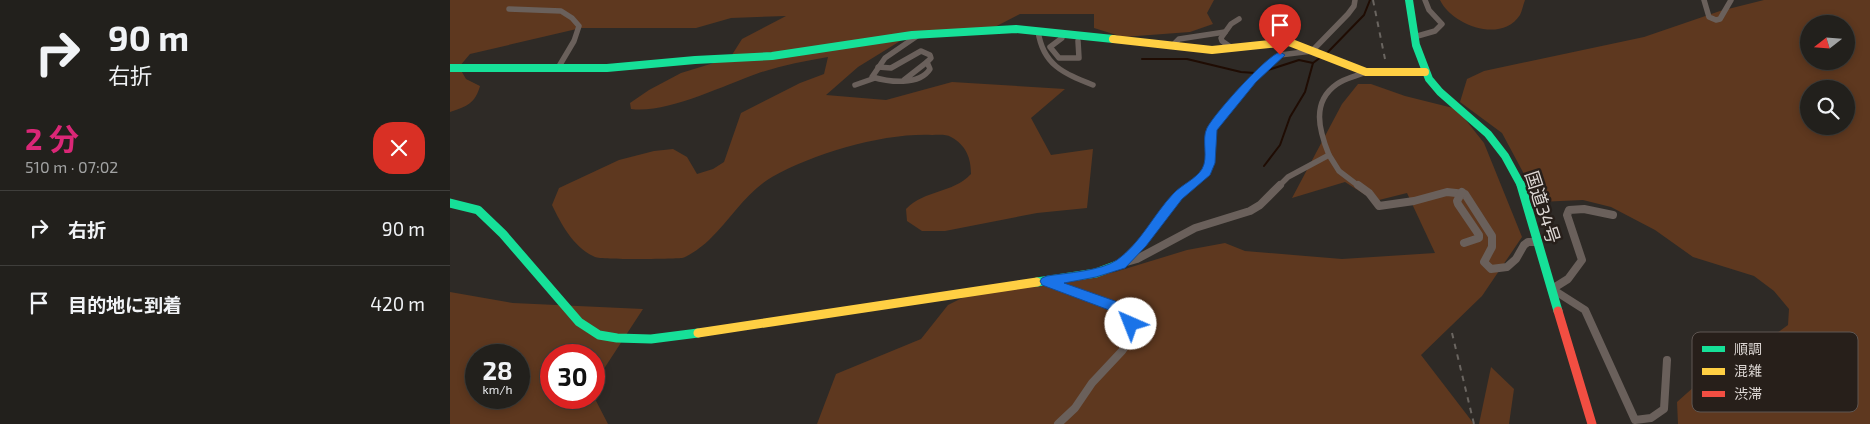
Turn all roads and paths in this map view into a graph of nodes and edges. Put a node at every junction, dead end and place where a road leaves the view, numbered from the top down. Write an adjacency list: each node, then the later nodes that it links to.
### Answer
1 (1355, 0): 16 (street)
2 (1409, 0): 12 (main road, 国道34号)
3 (1425, 0): 12 (street)
4 (1704, 0): 5 (street)
5 (1731, 0)
6 (509, 9): 20 (street)
7 (1239, 19): 9 (street)
8 (1038, 31): 10 (main road); 11 (main road); 26 (street)
9 (1225, 32): 14 (street); 15 (street)
10 (920, 34): 18 (street); 20 (main road)
11 (1062, 34): 13 (street); 14 (main road)
12 (1414, 37): 22 (main road, 国道34号)
13 (1078, 41)
14 (1173, 46): 15 (main road)
15 (1232, 48): 16 (main road)
16 (1312, 50): 21 (main road); 33 (street)
17 (927, 62): 18 (street); 24 (street); 24 (street)
18 (878, 67): 23 (street)
19 (450, 68): 20 (main road)
20 (558, 68)
21 (1366, 72): 22 (main road); 27 (street)
22 (1425, 72): 31 (main road, 国道34号)
23 (875, 78): 24 (street); 25 (street)
24 (908, 81)
25 (855, 85)
26 (1093, 85)
27 (1329, 155): 28 (street); 33 (street)
28 (1462, 192): 31 (street); 32 (street)
29 (450, 203): 34 (main road)
30 (1613, 215): 35 (street)
31 (1538, 242): 35 (main road, 国道34号)
32 (1464, 243)
33 (1120, 264): 34 (main road)
34 (1047, 281): 37 (street)
35 (1552, 289): 36 (street); 38 (main road, 国道34号)
36 (1667, 360)
37 (1058, 424)
38 (1592, 424)

